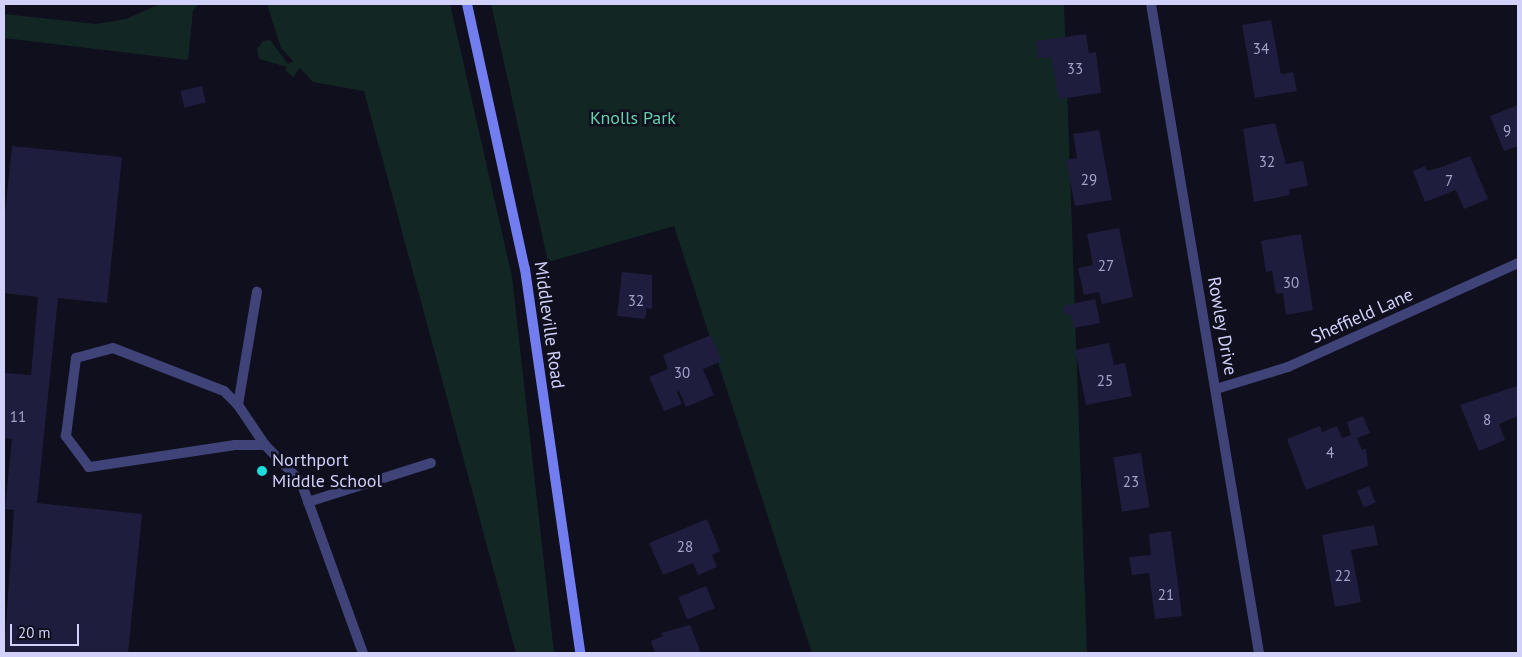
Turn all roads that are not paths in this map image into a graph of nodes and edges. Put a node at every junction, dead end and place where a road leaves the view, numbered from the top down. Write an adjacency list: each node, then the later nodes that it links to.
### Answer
1 (467, 4): 11 (street, Middleville Road)
2 (1151, 4): 5 (street, Rowley Drive)
3 (1518, 263): 5 (street, Sheffield Lane)
4 (257, 292): 6 (street)
5 (1216, 389): 12 (street, Rowley Drive)
6 (238, 405): 7 (street); 7 (street)
7 (265, 445): 9 (street)
8 (431, 463): 9 (street)
9 (308, 502): 10 (street)
10 (363, 653)
11 (580, 653)
12 (1259, 653)

